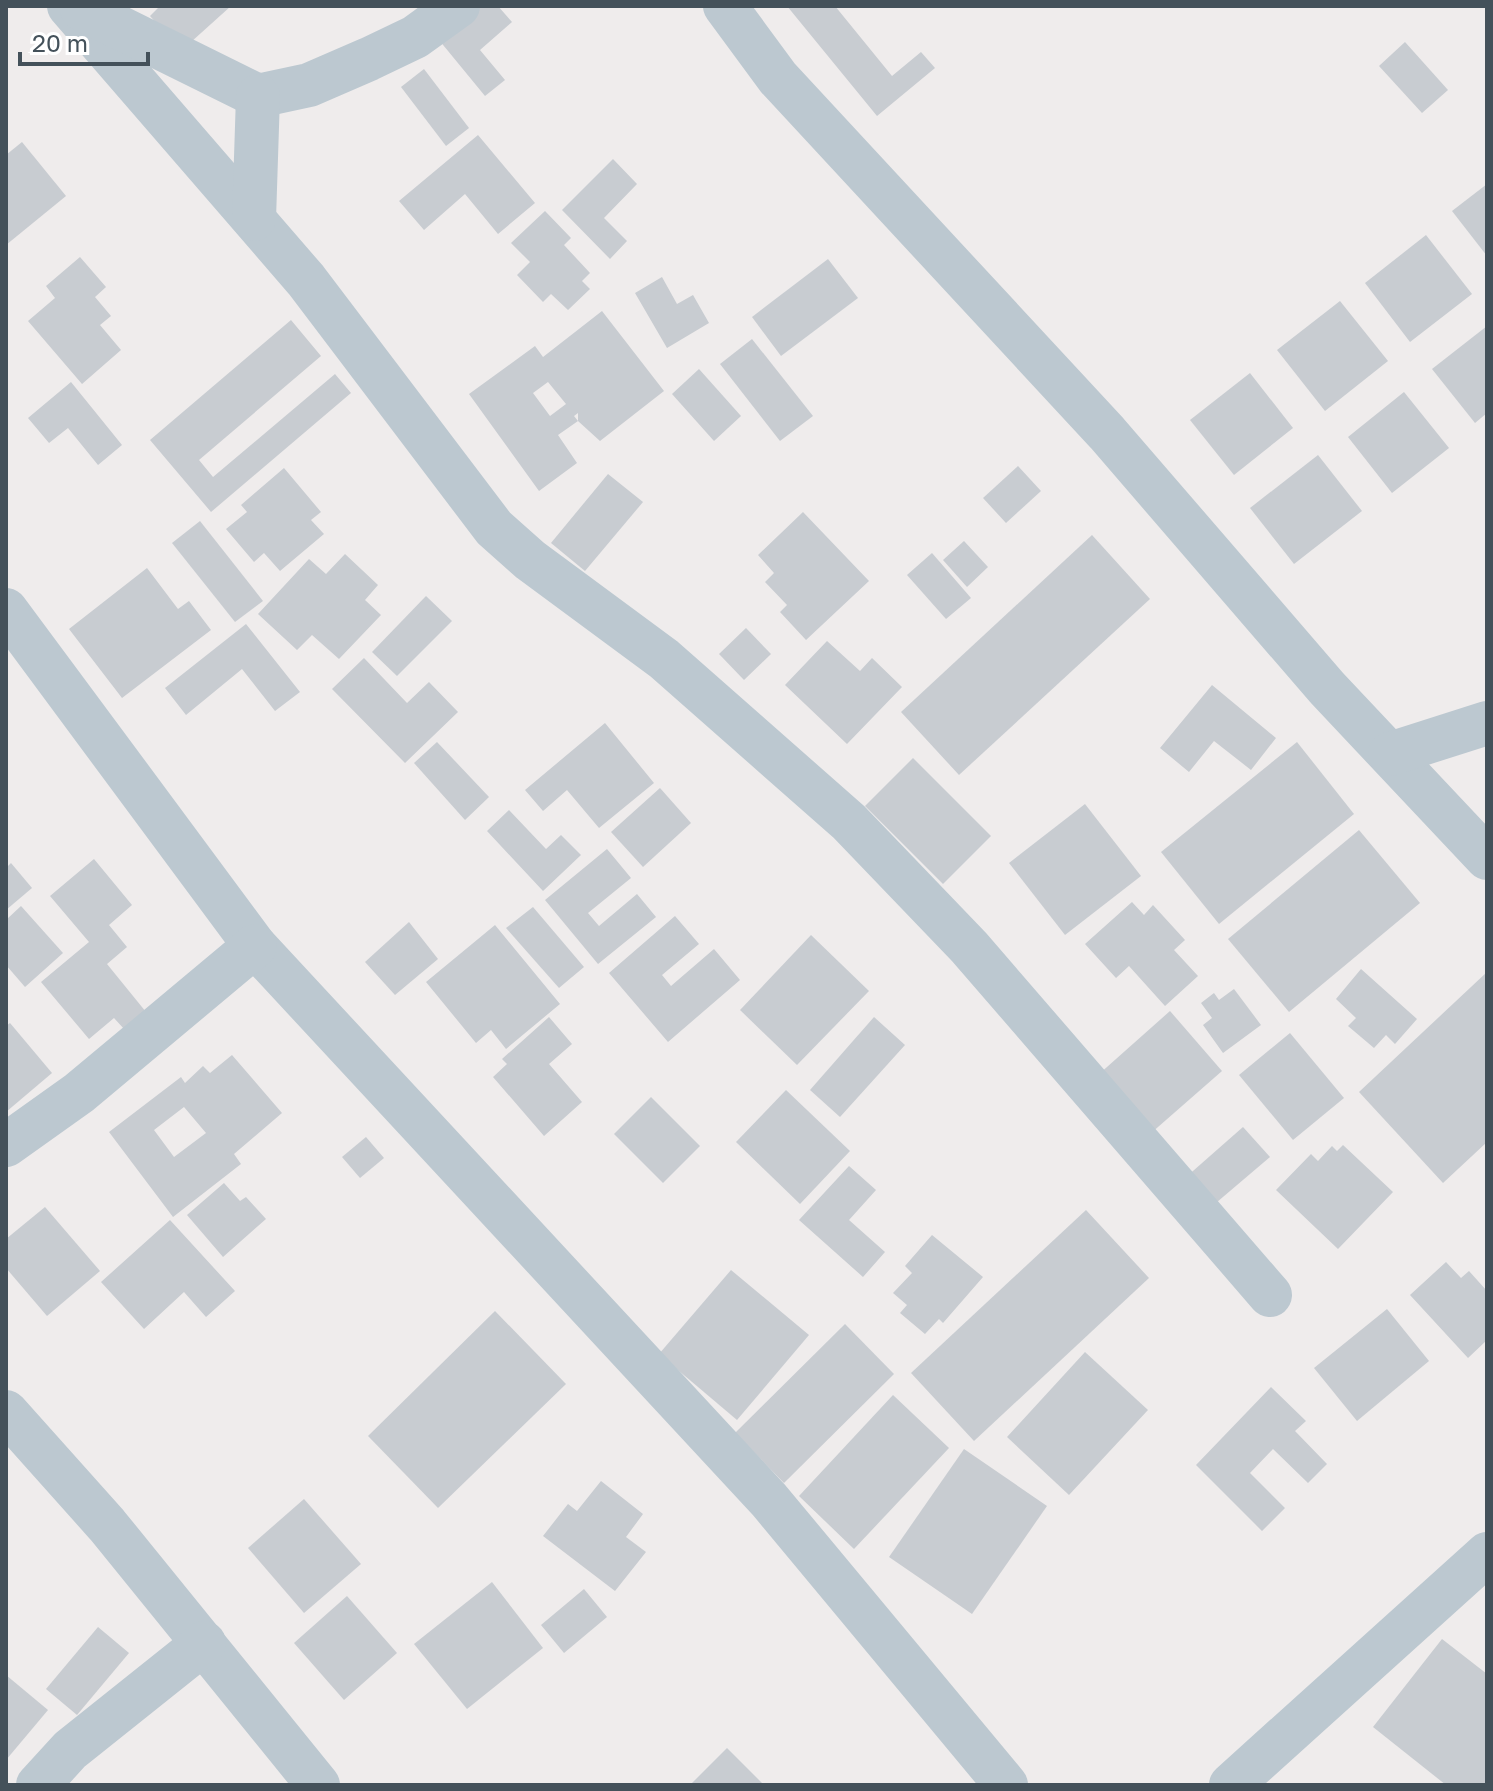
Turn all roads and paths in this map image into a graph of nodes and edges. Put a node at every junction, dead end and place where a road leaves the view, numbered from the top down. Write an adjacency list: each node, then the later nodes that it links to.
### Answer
1 (69, 6): 6 (street)
2 (76, 6): 5 (street)
3 (458, 6): 5 (street)
4 (725, 6): 9 (street)
5 (258, 96): 6 (street)
6 (254, 219): 13 (street)
7 (6, 610): 11 (street)
8 (1487, 723): 9 (street)
9 (1390, 754): 10 (street)
10 (1487, 858)
11 (255, 946): 12 (street); 19 (street)
12 (6, 1145)
13 (1270, 1295)
14 (6, 1412): 16 (street)
15 (1487, 1554): 20 (street)
16 (204, 1643): 17 (street); 18 (street)
17 (38, 1785)
18 (318, 1785)
19 (1006, 1785)
20 (1231, 1785)

